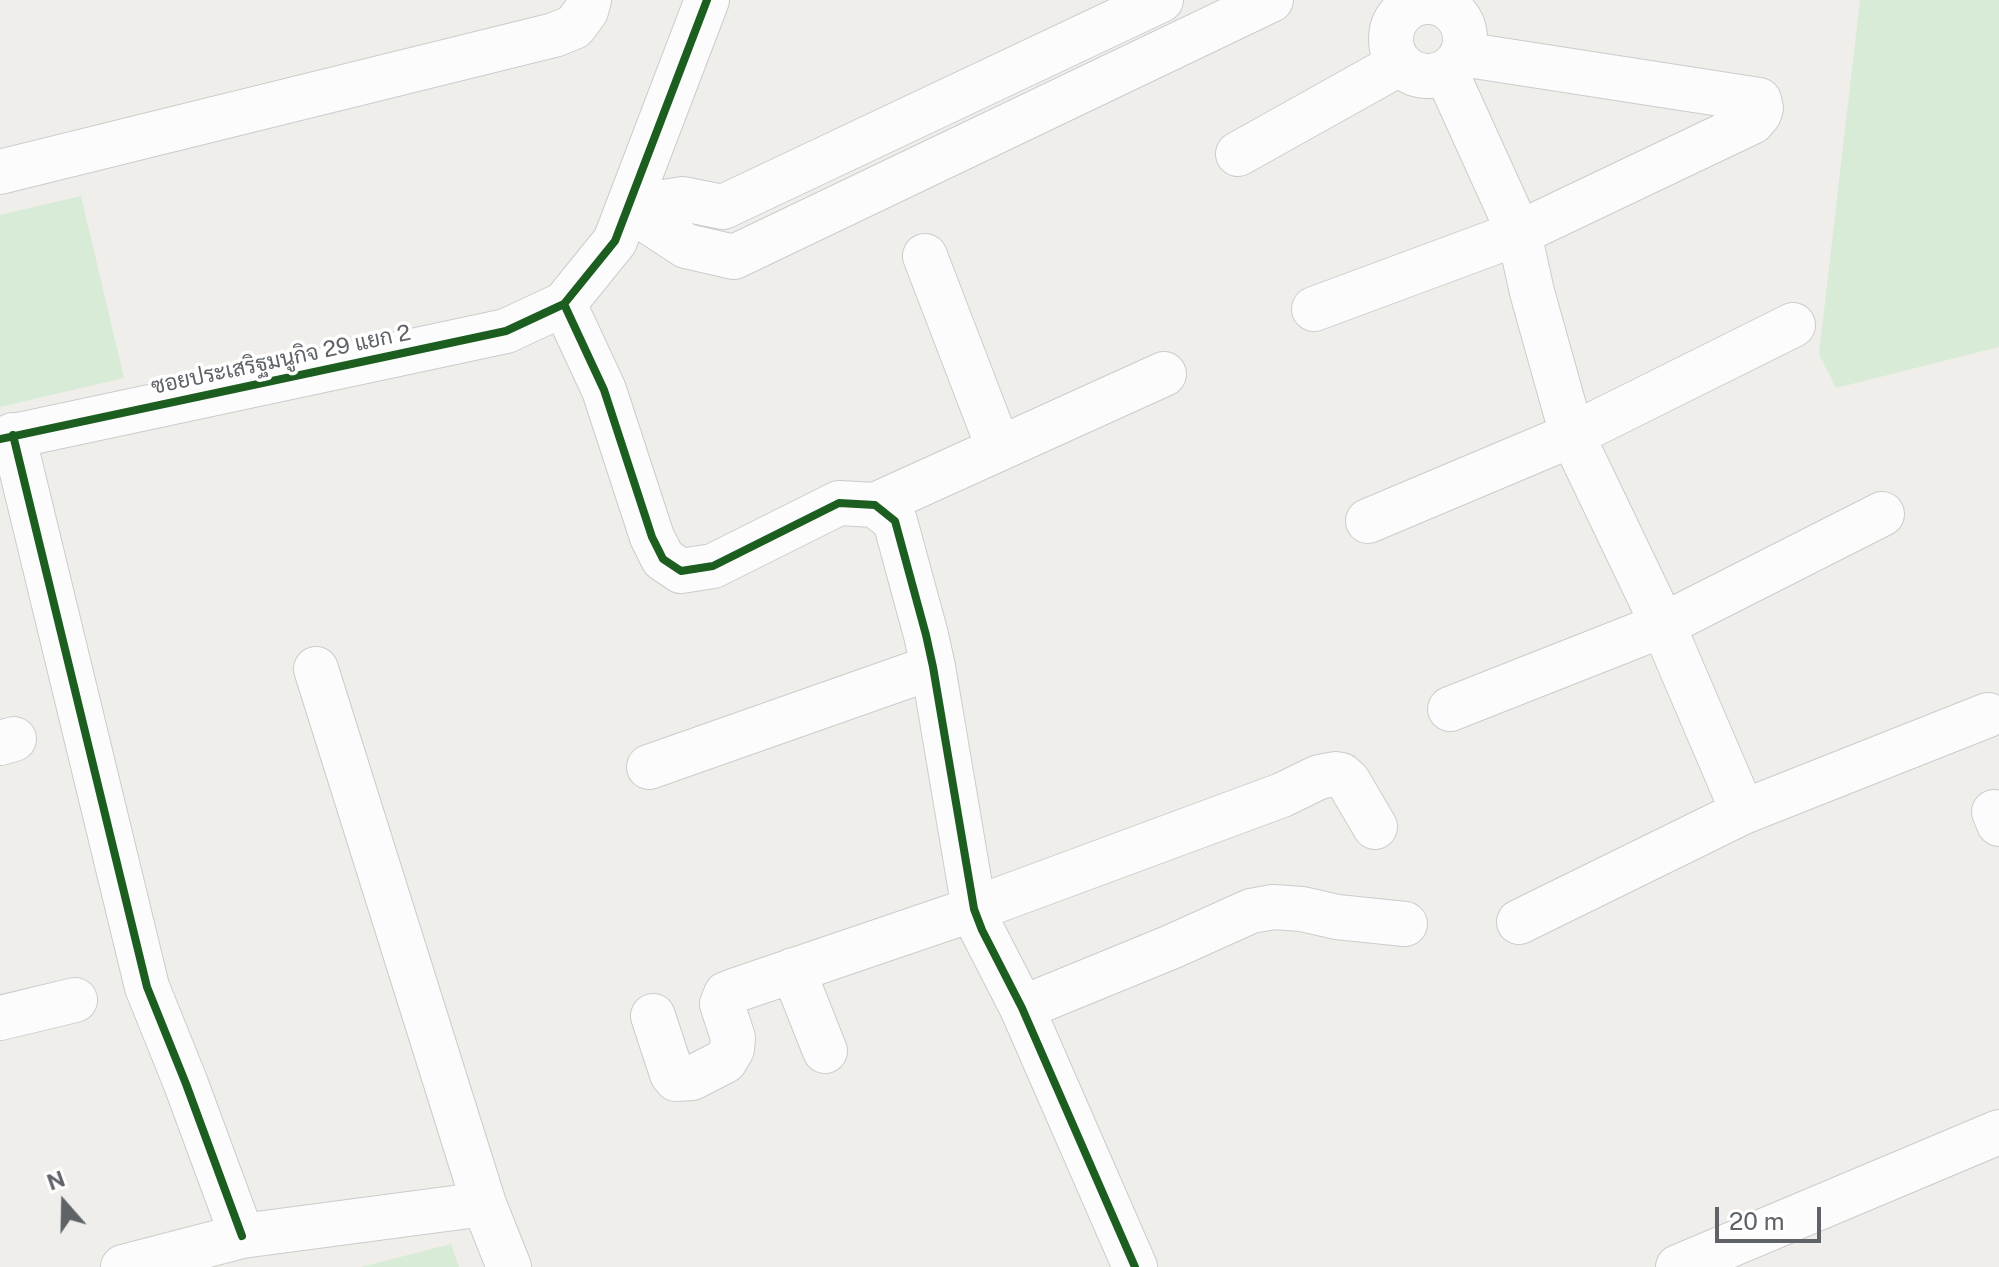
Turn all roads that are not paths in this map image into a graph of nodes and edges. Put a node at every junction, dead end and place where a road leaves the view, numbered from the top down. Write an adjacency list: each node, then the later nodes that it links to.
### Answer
1 (589, 0): 9 (street)
2 (707, 0): 10 (street)
3 (1161, 0): 10 (street)
4 (1271, 0): 10 (street)
5 (1403, 4): 6 (street); 7 (street)
6 (1454, 63): 7 (street); 11 (street); 11 (street)
7 (1399, 64): 8 (street)
8 (1238, 154)
9 (0, 172)
10 (628, 208): 13 (street)
11 (1519, 233): 14 (street); 17 (street)
12 (925, 256): 19 (street)
13 (564, 304): 18 (street, ซอยประเสริฐมนูกิจ 29 แยก 2); 20 (street)
14 (1314, 309)
15 (1793, 325): 17 (street)
16 (1164, 374): 19 (street)
17 (1572, 435): 22 (street); 23 (street)
18 (6, 437): 42 (street)
19 (999, 449): 20 (street)
20 (875, 505): 24 (street)
21 (1882, 514): 23 (street)
22 (1368, 521)
23 (1663, 625): 26 (street); 29 (street)
24 (933, 667): 28 (street); 31 (street)
25 (316, 669): 41 (street)
26 (1450, 709)
27 (1988, 715): 29 (street)
28 (649, 767)
29 (1743, 812): 32 (street)
30 (1375, 827): 31 (street)
31 (974, 909): 34 (street); 36 (street)
32 (1519, 922)
33 (1405, 924): 36 (street)
34 (793, 970): 37 (street); 39 (street)
35 (75, 1000): 38 (street)
36 (1022, 1008): 45 (street)
37 (653, 1016)
38 (0, 1018)
39 (825, 1051)
40 (1999, 1132): 46 (street)
41 (484, 1204): 42 (street); 44 (street)
42 (242, 1236): 43 (street)
43 (123, 1267)
44 (509, 1267)
45 (1135, 1267)
46 (1678, 1267)

